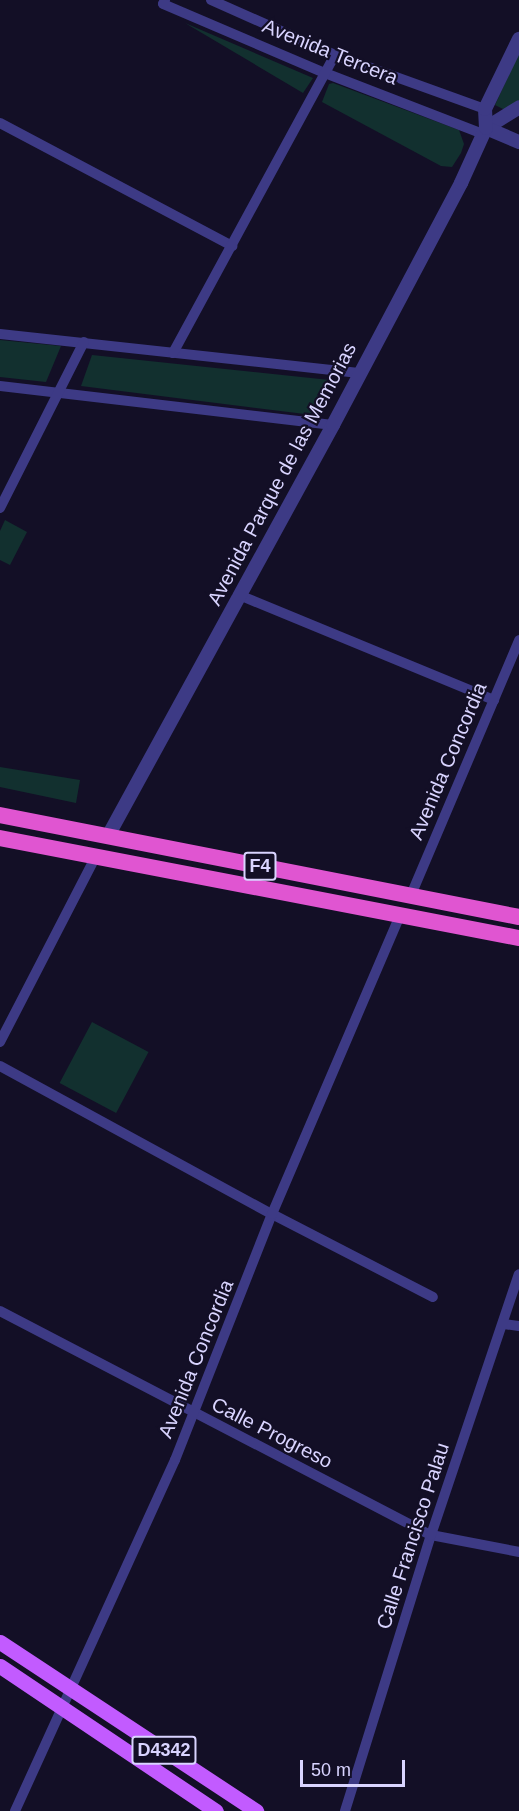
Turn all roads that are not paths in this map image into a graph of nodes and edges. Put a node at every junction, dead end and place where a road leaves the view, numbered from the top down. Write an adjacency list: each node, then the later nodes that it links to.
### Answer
1 (211, 0): 4 (street, Avenida Tercera)
2 (164, 2): 5 (street, Avenida Tercera)
3 (519, 39): 7 (street)
4 (335, 55): 5 (street); 7 (street, Avenida Tercera)
5 (325, 73): 9 (street, Avenida Tercera); 11 (street)
6 (519, 107): 9 (street)
7 (485, 109): 9 (street)
8 (0, 123): 11 (street)
9 (484, 131): 10 (street, Avenida Tercera); 15 (street, Avenida Parque de las Memorias)
10 (519, 142)
11 (232, 246): 14 (street)
12 (0, 334): 13 (street)
13 (84, 342): 14 (street); 17 (street)
14 (173, 353): 15 (street)
15 (359, 373): 18 (street, Avenida Parque de las Memorias)
16 (0, 386): 17 (street)
17 (60, 393): 18 (street); 19 (street)
18 (333, 425): 20 (street, Avenida Parque de las Memorias)
19 (0, 508)
20 (239, 595): 22 (street); 24 (street, Avenida Parque de las Memorias)
21 (519, 640): 22 (street, Avenida Concordia)
22 (494, 700): 27 (street, Avenida Concordia)
23 (0, 815): 24 (highway, F4)
24 (108, 836): 27 (highway, F4)
25 (0, 838): 26 (highway, F4)
26 (96, 856): 28 (highway, F4); 31 (street)
27 (411, 896): 29 (highway, F4)
28 (400, 916): 30 (highway, F4); 33 (street, Avenida Concordia)
29 (519, 917)
30 (519, 938)
31 (0, 1042)
32 (0, 1066): 33 (street)
33 (272, 1215): 35 (street); 39 (street, Avenida Concordia)
34 (519, 1274): 37 (street, Calle Francisco Palau)
35 (433, 1297)
36 (0, 1311): 39 (street, Calle Progreso)
37 (504, 1324): 38 (street); 40 (street, Calle Francisco Palau)
38 (519, 1326)
39 (194, 1413): 40 (street, Calle Progreso); 44 (street, Avenida Concordia)
40 (431, 1535): 41 (street, Calle Progreso); 49 (street, Calle Francisco Palau)
41 (519, 1552)
42 (0, 1642): 44 (main road, D4342)
43 (0, 1666): 45 (main road, D4342)
44 (72, 1688): 45 (street, Avenida Concordia); 48 (main road, D4342)
45 (61, 1707): 46 (street, Avenida Concordia); 47 (main road, D4342)
46 (15, 1811)
47 (216, 1811)
48 (256, 1811)
49 (345, 1811)

